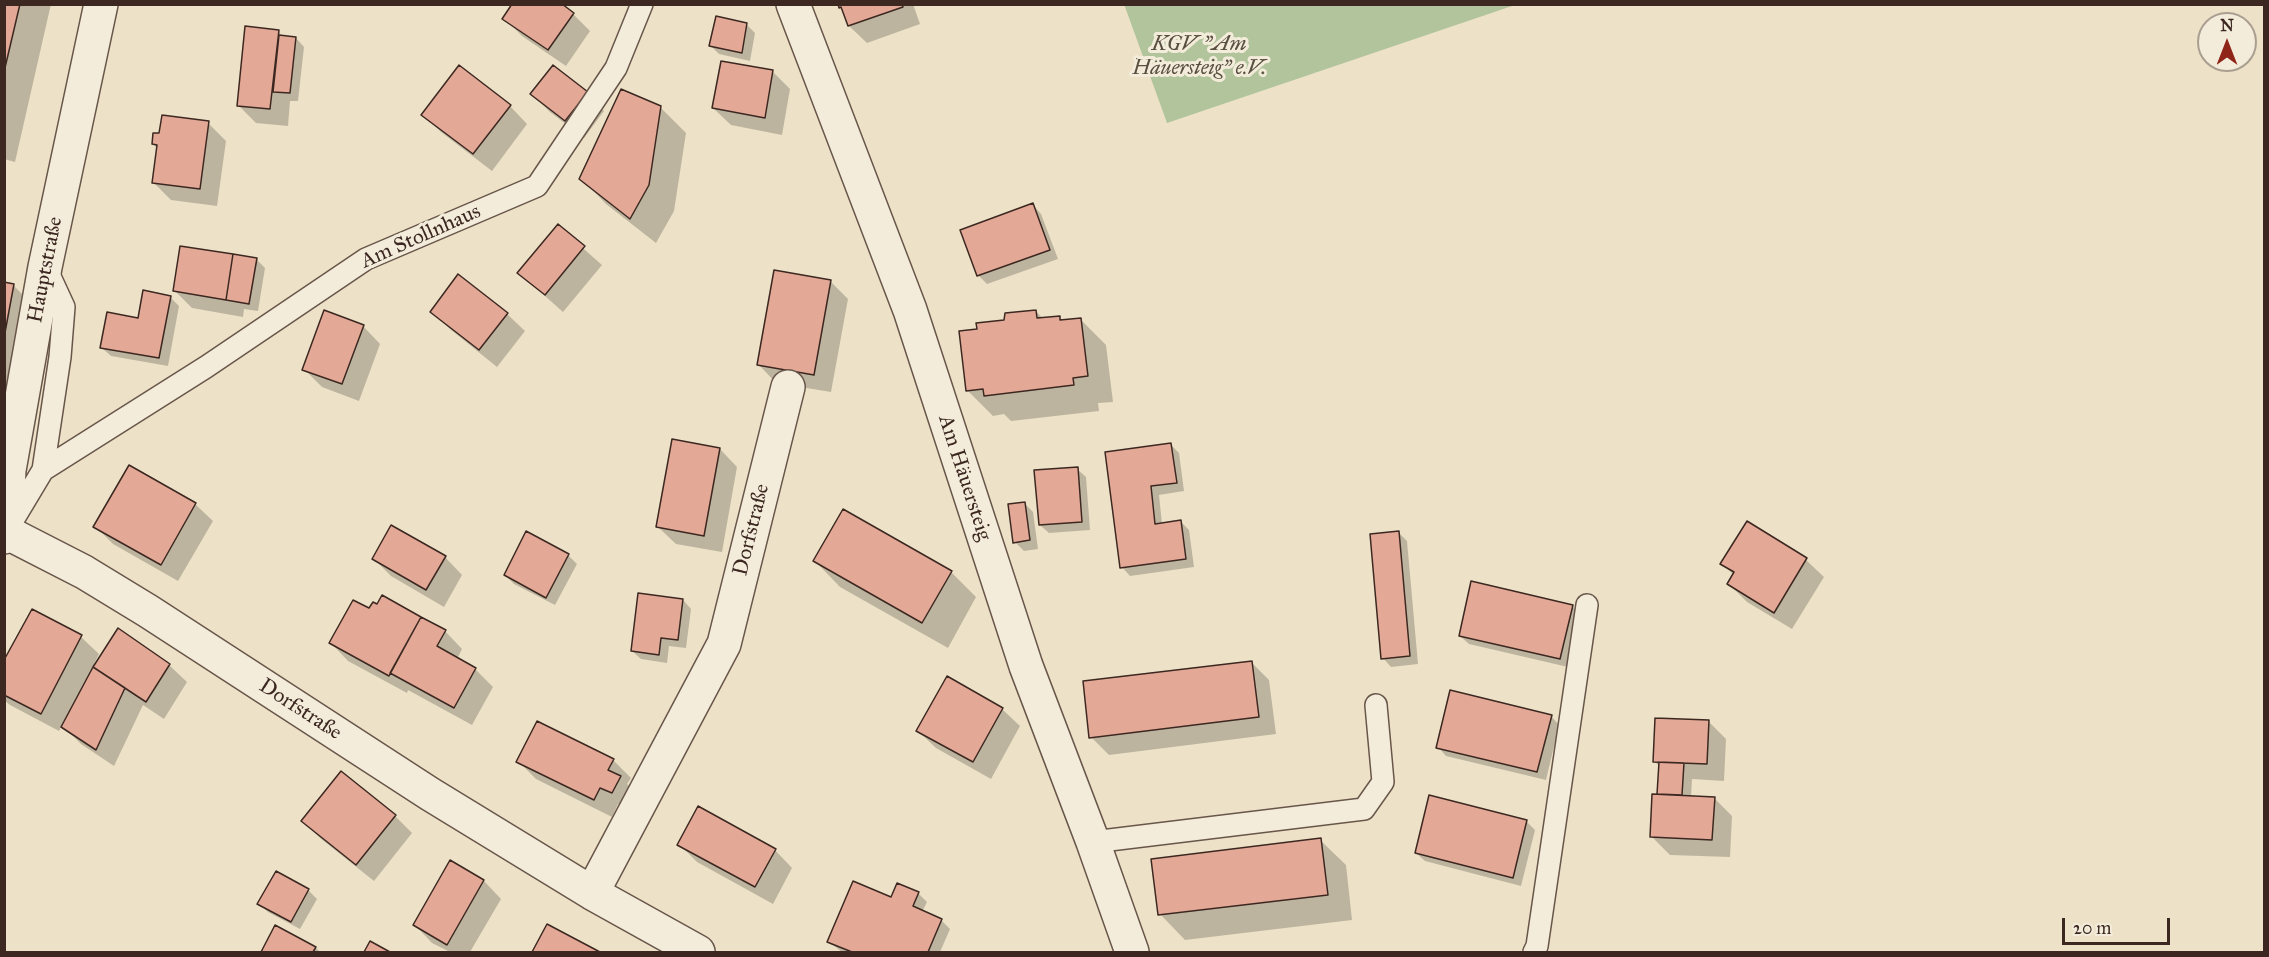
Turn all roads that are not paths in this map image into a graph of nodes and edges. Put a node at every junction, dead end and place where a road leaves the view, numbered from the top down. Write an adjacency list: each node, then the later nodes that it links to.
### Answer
1 (101, 4): 4 (street, Hauptstraße)
2 (642, 4): 6 (lane, Am Stollnhaus)
3 (793, 4): 10 (street, Am Häuersteig)
4 (45, 267): 6 (lane); 7 (street, Hauptstraße)
5 (788, 387): 11 (street, Dorfstraße)
6 (43, 470): 7 (lane)
7 (5, 533): 11 (street, Dorfstraße)
8 (1587, 605): 14 (lane)
9 (1376, 705): 10 (lane)
10 (1093, 842): 13 (street, Am Häuersteig)
11 (592, 893): 12 (street, Dorfstraße)
12 (698, 952)
13 (1132, 952)
14 (1534, 952)

